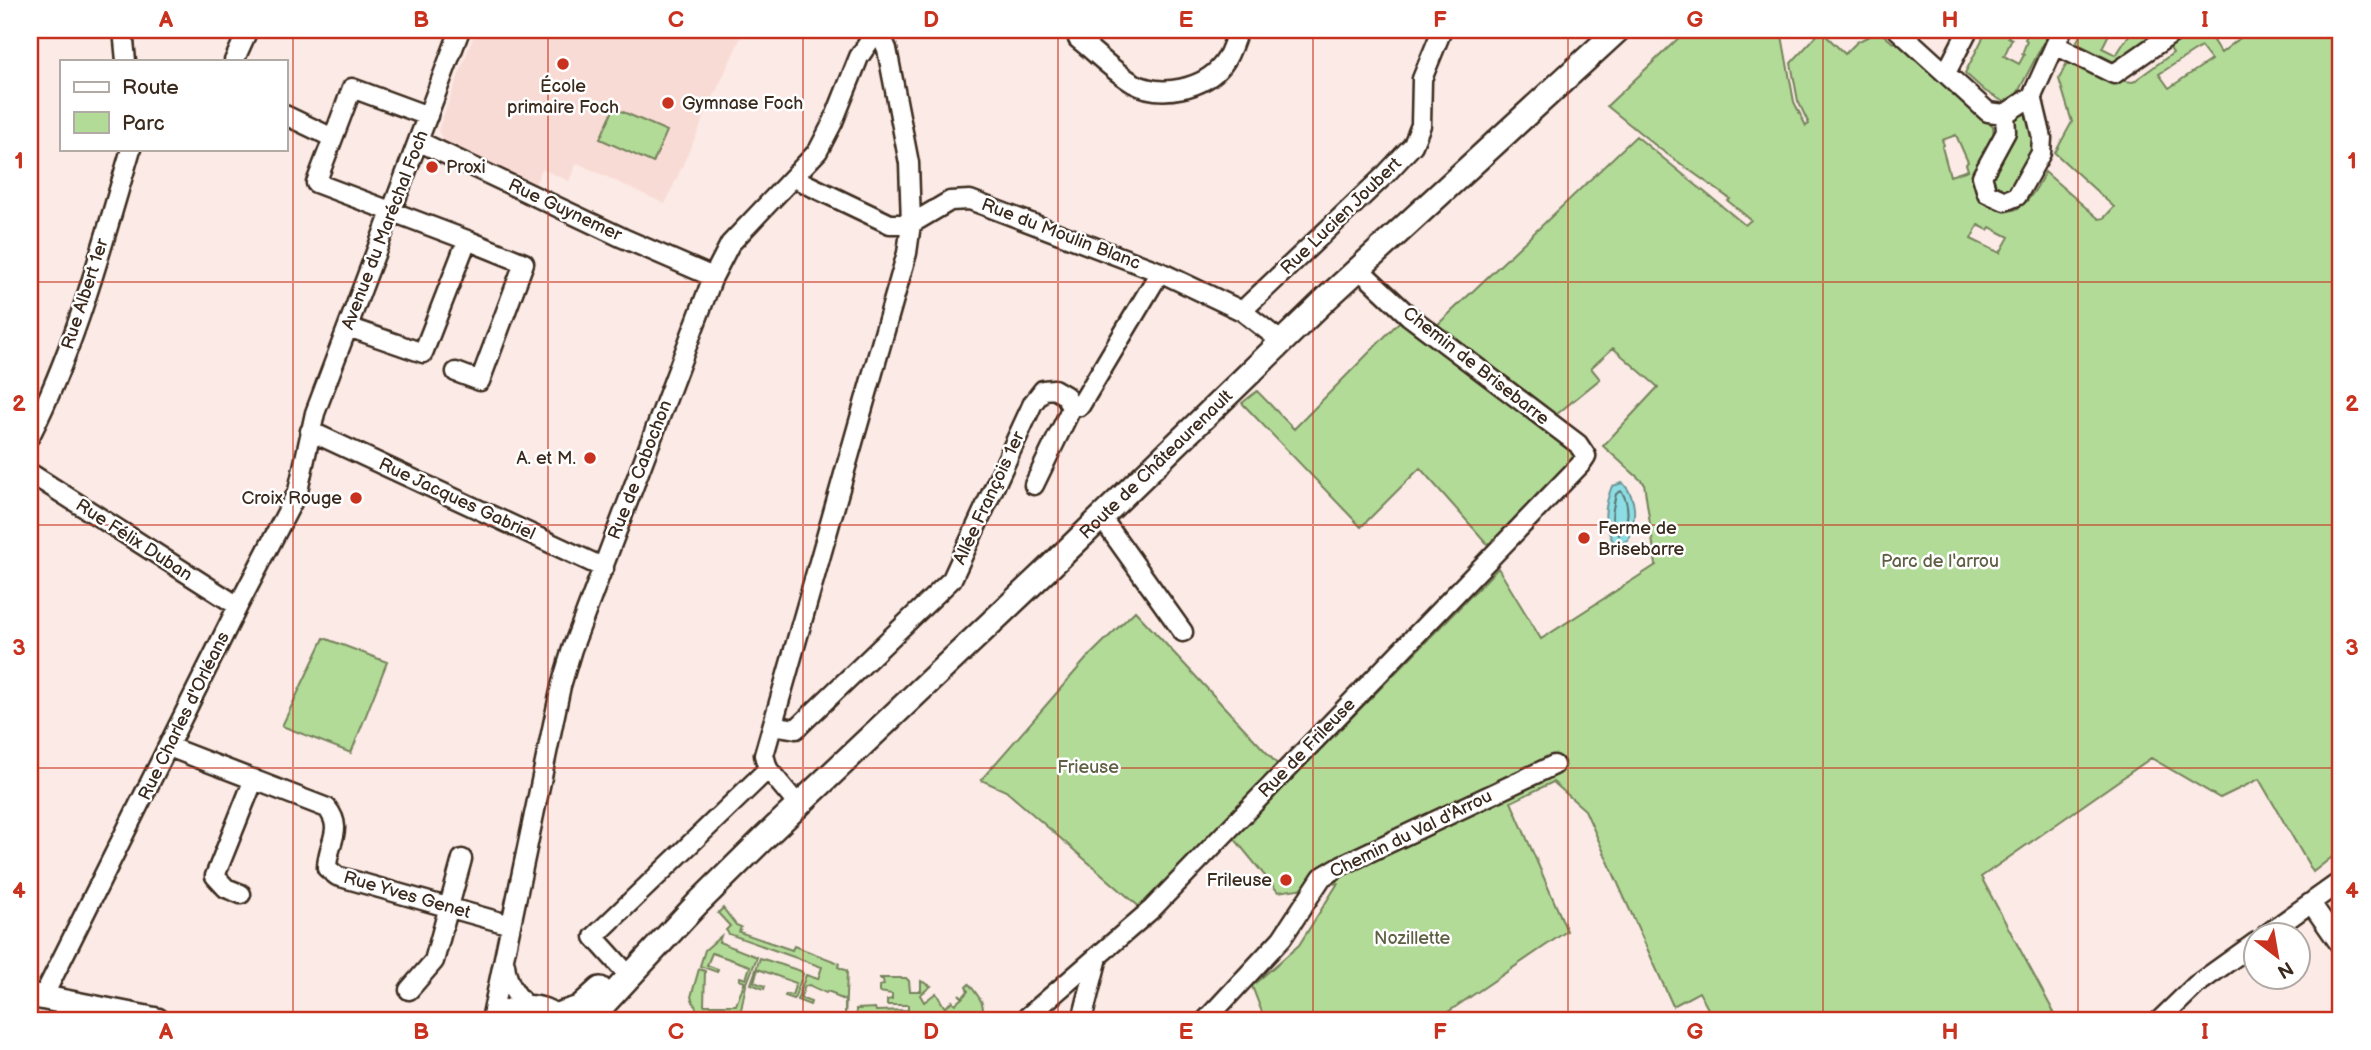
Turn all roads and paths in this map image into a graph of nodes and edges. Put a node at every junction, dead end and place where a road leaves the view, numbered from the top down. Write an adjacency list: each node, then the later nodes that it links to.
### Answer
1 (123, 30): 13 (street)
2 (248, 30): 14 (street)
3 (460, 30): 19 (street, Avenue du Maréchal Foch)
4 (876, 30): 23 (street, Rue de Cabochon); 25 (street)
5 (1238, 30): 12 (street)
6 (1442, 30): 30 (street, Rue Lucien Joubert)
7 (1618, 30): 27 (main road, Route de Châteaurenault)
8 (1898, 30): 15 (street)
9 (1968, 30): 15 (street)
10 (2177, 30): 11 (street)
11 (2058, 37): 16 (street)
12 (1078, 39)
13 (126, 60)
14 (234, 60)
15 (1946, 73): 17 (street)
16 (2032, 96): 17 (street); 17 (street)
17 (2005, 114)
18 (287, 116): 20 (street)
19 (428, 116): 20 (street); 21 (street, Avenue du Maréchal Foch)
20 (332, 138): 24 (street)
21 (418, 141): 24 (street, Avenue du Maréchal Foch); 29 (street, Rue Guynemer)
22 (131, 150): 36 (street, Rue Albert 1er)
23 (796, 176): 25 (street); 29 (street, Rue de Cabochon)
24 (392, 211): 26 (street); 31 (street, Avenue du Maréchal Foch)
25 (911, 224): 28 (street, Rue du Moulin Blanc); 44 (street)
26 (467, 240): 31 (street); 33 (street)
27 (1359, 269): 32 (main road, Route de Châteaurenault); 37 (street, Chemin de Brisebarre)
28 (1160, 272): 30 (street, Rue du Moulin Blanc); 34 (street)
29 (713, 277): 41 (street, Rue de Cabochon)
30 (1242, 311): 32 (street, Rue du Moulin Blanc)
31 (348, 327): 35 (street, Avenue du Maréchal Foch)
32 (1282, 342): 40 (main road, Route de Châteaurenault)
33 (456, 372)
34 (1080, 406)
35 (310, 431): 41 (street, Rue Jacques Gabriel); 42 (street, Rue Charles d'Orléans)
36 (30, 436)
37 (1580, 465): 61 (street, Rue de Frileuse)
38 (30, 473): 42 (street, Rue Félix Duban)
39 (1034, 485): 44 (street, Allée François 1er)
40 (1101, 517): 43 (street); 49 (main road, Route de Châteaurenault)
41 (604, 568): 57 (street, Rue de Cabochon)
42 (238, 606): 45 (street, Rue Charles d'Orléans)
43 (1184, 632)
44 (773, 725): 46 (street)
45 (169, 747): 48 (street, Rue Yves Genet); 64 (street, Rue Charles d'Orléans)
46 (766, 762): 49 (street); 62 (street)
47 (1554, 765): 72 (street, Chemin du Val d'Arrou)
48 (254, 779): 52 (street); 55 (street, Rue Yves Genet)
49 (798, 805): 54 (main road, Route de Châteaurenault)
50 (462, 859): 55 (street)
51 (2341, 881): 53 (street)
52 (241, 894)
53 (2311, 903): 56 (street); 58 (street)
54 (697, 904): 62 (main road, Route de Châteaurenault); 69 (main road, Route de Châteaurenault)
55 (449, 908): 57 (street, Rue Yves Genet); 63 (street)
56 (2287, 920)
57 (511, 925): 60 (street, Rue de Cabochon)
58 (2341, 946)
59 (2242, 952): 73 (street)
60 (505, 957): 65 (street, Rue de Cabochon); 68 (street, Rue de Cabochon)
61 (1098, 957): 70 (street, Rue de Frileuse); 71 (street)
62 (622, 968): 66 (main road, Route de Châteaurenault)
63 (409, 990)
64 (34, 998): 67 (main road)
65 (527, 1007): 66 (main road); 68 (main road)
66 (556, 1018)
67 (157, 1020)
68 (493, 1020)
69 (589, 1020)
70 (1024, 1020)
71 (1082, 1020)
72 (1206, 1020)
73 (2160, 1020)

